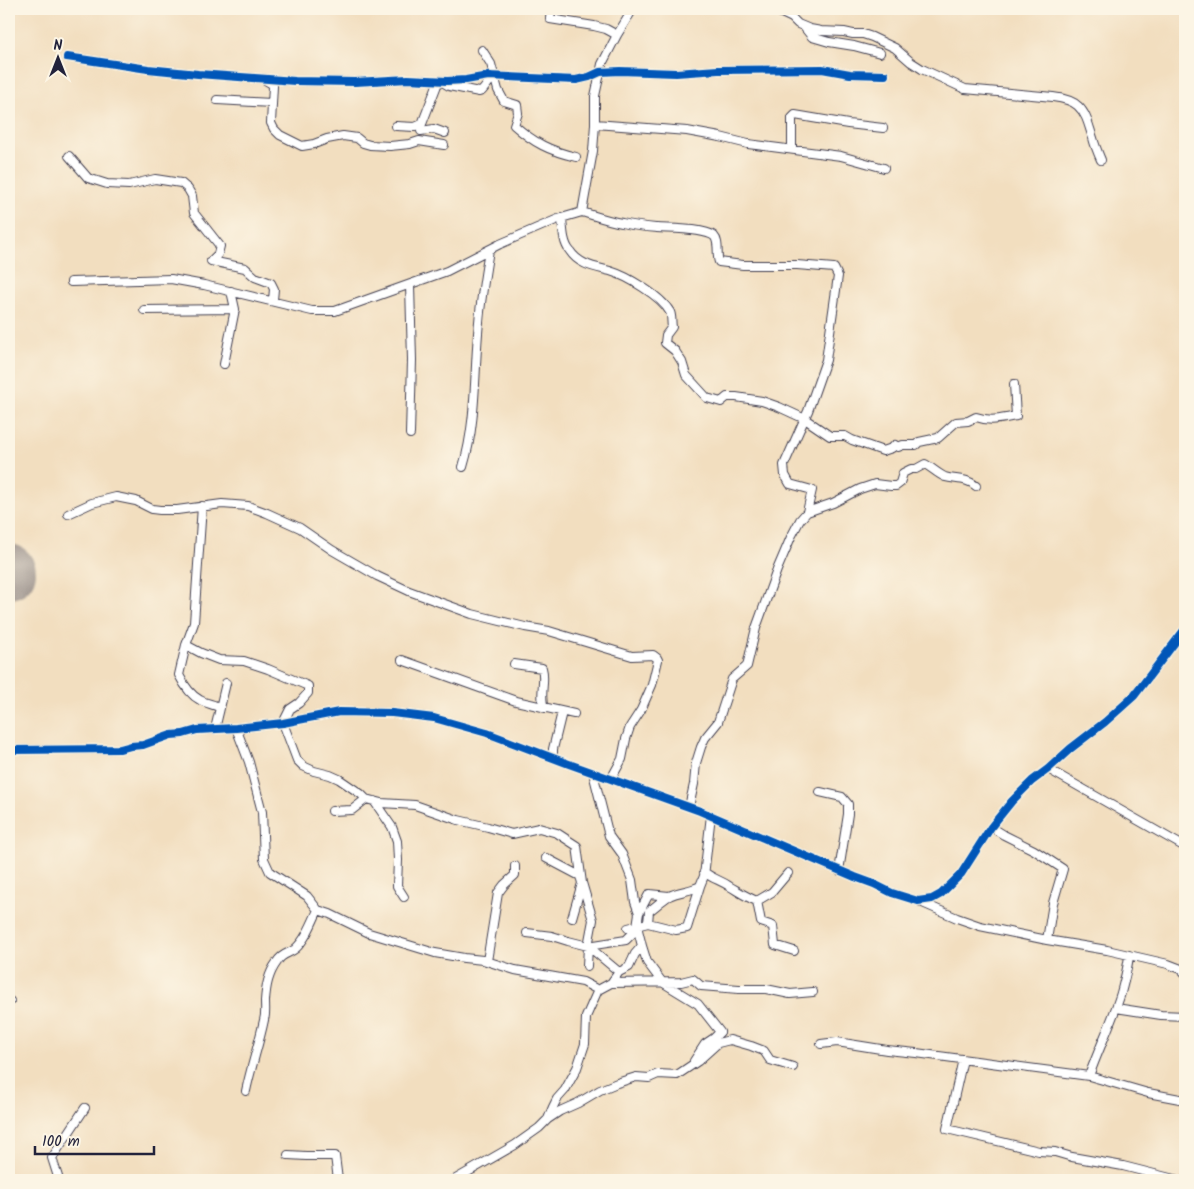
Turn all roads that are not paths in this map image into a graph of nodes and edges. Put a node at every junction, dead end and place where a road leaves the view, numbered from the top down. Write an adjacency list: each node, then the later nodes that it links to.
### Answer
1 (550, 9): 5 (street)
2 (634, 9): 5 (street)
3 (773, 9): 4 (street)
4 (804, 27): 7 (street); 26 (street)
5 (616, 35): 9 (street)
6 (482, 50): 11 (street)
7 (880, 53)
8 (67, 57): 12 (street)
9 (600, 72): 10 (street); 11 (street); 16 (street)
10 (885, 75)
11 (495, 77): 13 (street); 13 (street); 25 (street)
12 (260, 79): 13 (street); 15 (street)
13 (439, 80): 18 (street)
14 (217, 100): 15 (street)
15 (272, 103): 21 (street)
16 (595, 124): 23 (street); 28 (street)
17 (396, 126): 18 (street)
18 (421, 128): 20 (street); 21 (street)
19 (882, 128): 23 (street)
20 (445, 133)
21 (419, 142): 22 (street)
22 (444, 144)
23 (792, 149): 27 (street)
24 (69, 156): 34 (street)
25 (576, 156)
26 (1100, 160)
27 (884, 168)
28 (582, 212): 29 (street); 39 (street)
29 (562, 218): 30 (street); 39 (street)
30 (489, 250): 32 (street); 41 (street)
31 (70, 282): 33 (street)
32 (410, 284): 34 (street); 40 (street)
33 (231, 291): 34 (street); 35 (street)
34 (274, 300)
35 (235, 309): 36 (street); 37 (street)
36 (144, 310)
37 (224, 364)
38 (1014, 384): 39 (street)
39 (805, 419): 44 (street)
40 (410, 434)
41 (463, 467)
42 (976, 486): 44 (street)
43 (202, 506): 45 (street); 47 (street); 62 (street)
44 (807, 512): 65 (street)
45 (68, 514)
46 (1185, 629): 60 (street)
47 (186, 644): 51 (street); 55 (street)
48 (402, 660): 52 (street)
49 (514, 664): 52 (street)
50 (226, 683): 51 (street)
51 (220, 708): 57 (street)
52 (544, 708): 53 (street)
53 (562, 712): 54 (street); 59 (street)
54 (574, 714)
55 (284, 723): 56 (street); 59 (street); 64 (street)
56 (236, 728): 57 (street); 81 (street)
57 (215, 729): 58 (street)
58 (9, 750)
59 (553, 758): 61 (street)
60 (1048, 769): 68 (street); 69 (street)
61 (593, 773): 62 (street); 82 (street)
62 (611, 779): 65 (street)
63 (820, 792): 72 (street)
64 (370, 800): 66 (street); 75 (street); 78 (street)
65 (689, 806): 67 (street)
66 (332, 811)
67 (711, 815): 72 (street); 73 (street)
68 (991, 827): 80 (street); 87 (street)
69 (1185, 847)
70 (546, 858): 75 (street)
71 (516, 866): 92 (street)
72 (839, 871): 80 (street)
73 (704, 872): 76 (street); 79 (street)
74 (788, 873): 79 (street)
75 (582, 883): 83 (street); 88 (street)
76 (700, 886): 77 (street); 84 (street)
77 (669, 896): 82 (street); 84 (street)
78 (404, 897)
79 (757, 901): 90 (street)
80 (918, 901): 87 (street)
81 (318, 910): 92 (street); 107 (street)
82 (638, 913): 85 (street)
83 (572, 918)
84 (648, 923): 85 (street)
85 (634, 927): 88 (street); 89 (street)
86 (527, 933): 88 (street)
87 (1047, 940): 91 (street)
88 (588, 946): 93 (street); 94 (street)
89 (642, 946): 94 (street); 96 (street)
90 (794, 951)
91 (1129, 956): 95 (street); 100 (street)
92 (487, 961): 98 (street)
93 (587, 966)
94 (619, 972): 97 (street)
95 (1185, 972)
96 (662, 982): 97 (street); 99 (street); 104 (street)
97 (611, 983): 98 (street)
98 (598, 990): 110 (street)
99 (813, 992)
100 (1116, 1008): 101 (street); 106 (street)
101 (1185, 1016)
102 (821, 1044): 103 (street)
103 (963, 1059): 106 (street); 115 (street)
104 (691, 1066): 105 (street); 110 (street)
105 (793, 1067)
106 (1089, 1076): 108 (street)
107 (246, 1090)
108 (1185, 1100)
109 (84, 1108): 112 (street)
110 (548, 1120): 114 (street)
111 (288, 1155): 113 (street)
112 (59, 1180)
113 (338, 1180)
114 (454, 1180)
115 (1178, 1180)

